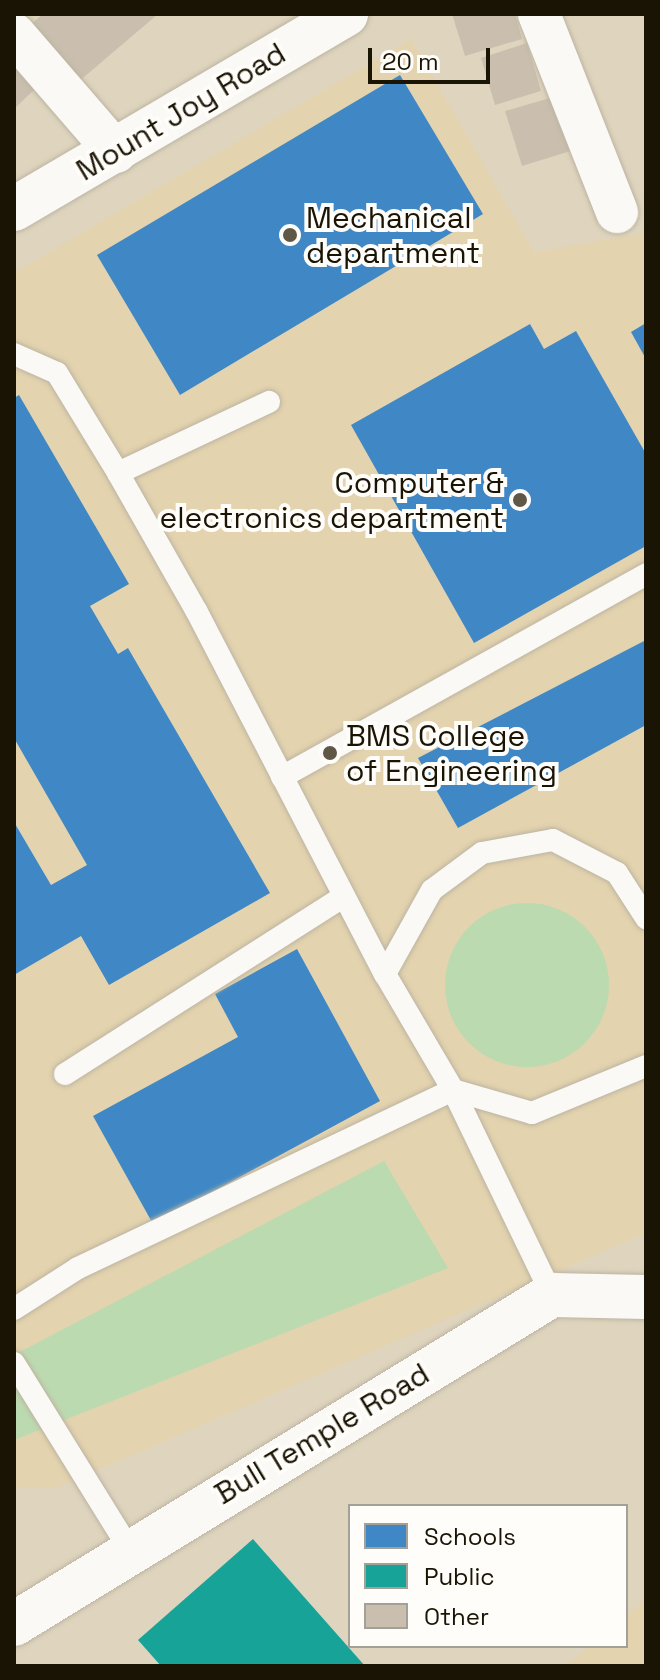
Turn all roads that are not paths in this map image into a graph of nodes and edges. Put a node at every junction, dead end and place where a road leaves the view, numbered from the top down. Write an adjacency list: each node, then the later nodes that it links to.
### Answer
1 (346, 14): 4 (street, Mount Joy Road)
2 (539, 14): 6 (street)
3 (14, 34): 4 (street)
4 (116, 152): 5 (street, Mount Joy Road)
5 (14, 209)
6 (617, 212)
7 (14, 354): 9 (lane)
8 (269, 402): 9 (lane)
9 (118, 473): 11 (lane)
10 (646, 574): 11 (lane)
11 (282, 777): 12 (lane)
12 (343, 897): 14 (lane); 16 (lane)
13 (646, 918): 14 (lane)
14 (385, 974): 17 (lane)
15 (646, 1066): 17 (lane)
16 (65, 1074)
17 (453, 1090): 18 (lane); 20 (lane)
18 (552, 1295): 19 (street); 22 (street, Bull Temple Road)
19 (646, 1297)
20 (14, 1309)
21 (14, 1363): 22 (lane)
22 (130, 1550): 23 (street, Bull Temple Road)
23 (14, 1624)

